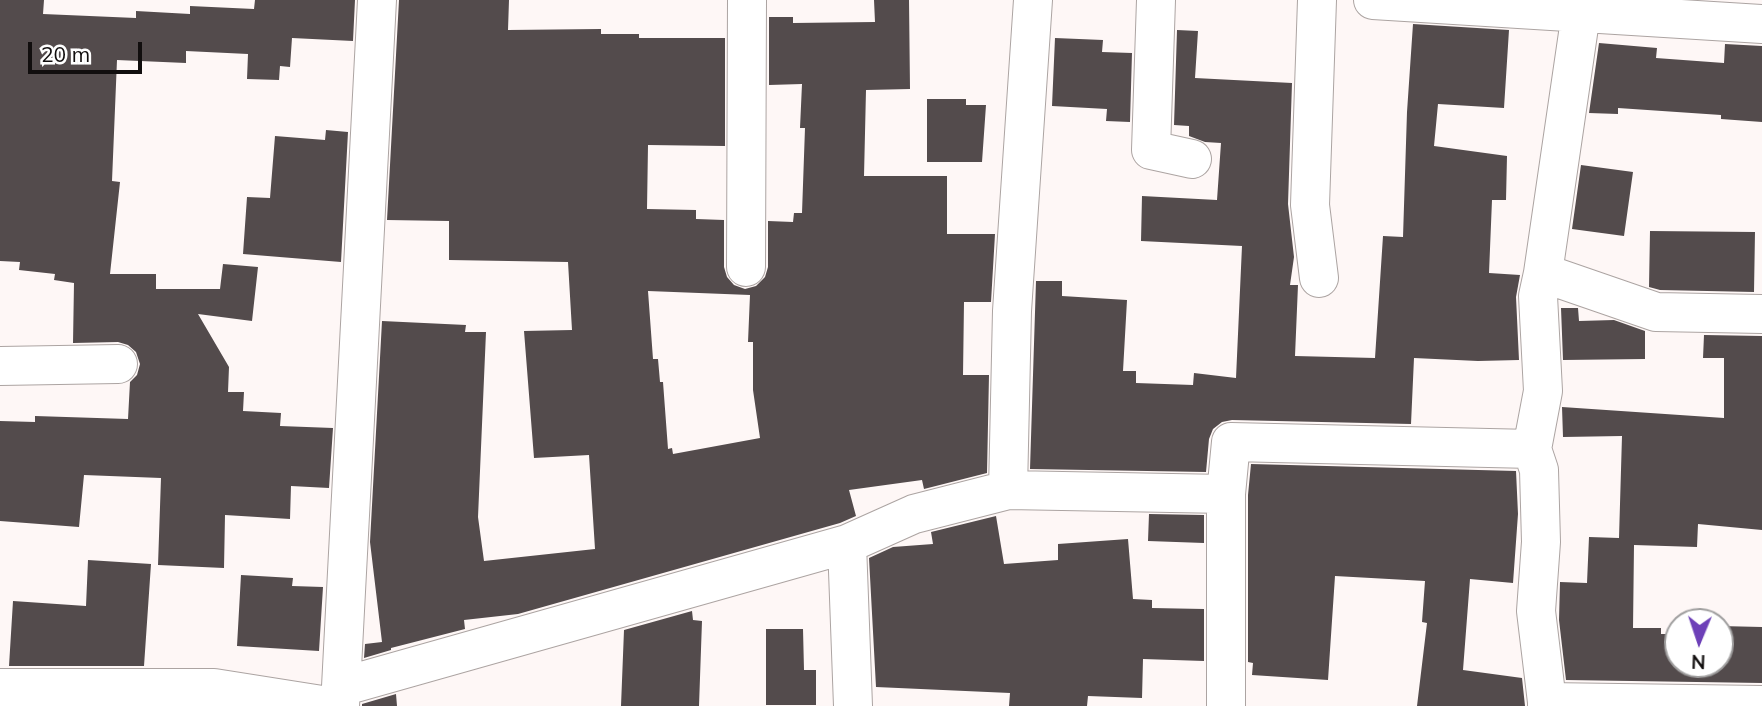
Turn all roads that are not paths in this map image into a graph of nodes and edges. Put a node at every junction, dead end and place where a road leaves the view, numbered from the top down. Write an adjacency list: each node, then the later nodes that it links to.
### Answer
1 (377, 0): 21 (street)
2 (747, 0): 10 (street)
3 (1033, 0): 17 (street)
4 (1156, 0): 9 (street)
5 (1317, 0): 12 (street)
6 (1373, 0): 7 (street)
7 (1581, 13): 8 (street); 11 (street)
8 (1762, 24)
9 (1192, 159)
10 (746, 267)
11 (1543, 273): 13 (street); 16 (street)
12 (1319, 278)
13 (1762, 314)
14 (118, 364): 15 (street)
15 (0, 366)
16 (1532, 449): 18 (street); 22 (street)
17 (1008, 490): 18 (street); 19 (street)
18 (1226, 494): 25 (street)
19 (847, 544): 21 (street); 24 (street)
20 (0, 688): 21 (street)
21 (337, 700)
22 (1547, 704): 23 (street)
23 (1762, 705)
24 (853, 706)
25 (1226, 706)

